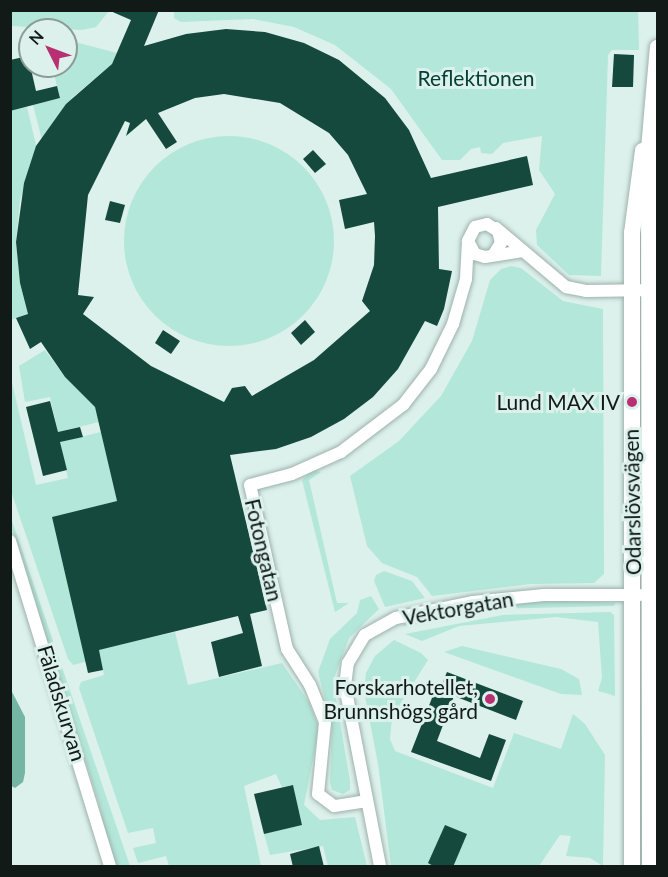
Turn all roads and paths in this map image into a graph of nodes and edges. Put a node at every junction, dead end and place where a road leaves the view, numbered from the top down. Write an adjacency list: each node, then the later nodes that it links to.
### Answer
1 (657, 47): 7 (main road, Odarslövsvägen)
2 (496, 228): 3 (street); 4 (street); 5 (street)
3 (468, 241): 5 (street); 6 (street, Fotongatan)
4 (523, 251): 5 (street); 7 (street)
5 (491, 255): 6 (street, Fotongatan)
6 (466, 279): 10 (street, Fotongatan)
7 (646, 290): 9 (main road, Odarslövsvägen)
8 (10, 541): 11 (street, Fäladskurvan)
9 (642, 596): 10 (street, Vektorgatan); 13 (main road, Odarslövsvägen); 14 (main road, Odarslövsvägen)
10 (367, 801): 12 (street, Vektorgatan)
11 (110, 867)
12 (380, 867)
13 (632, 867)
14 (650, 867)

